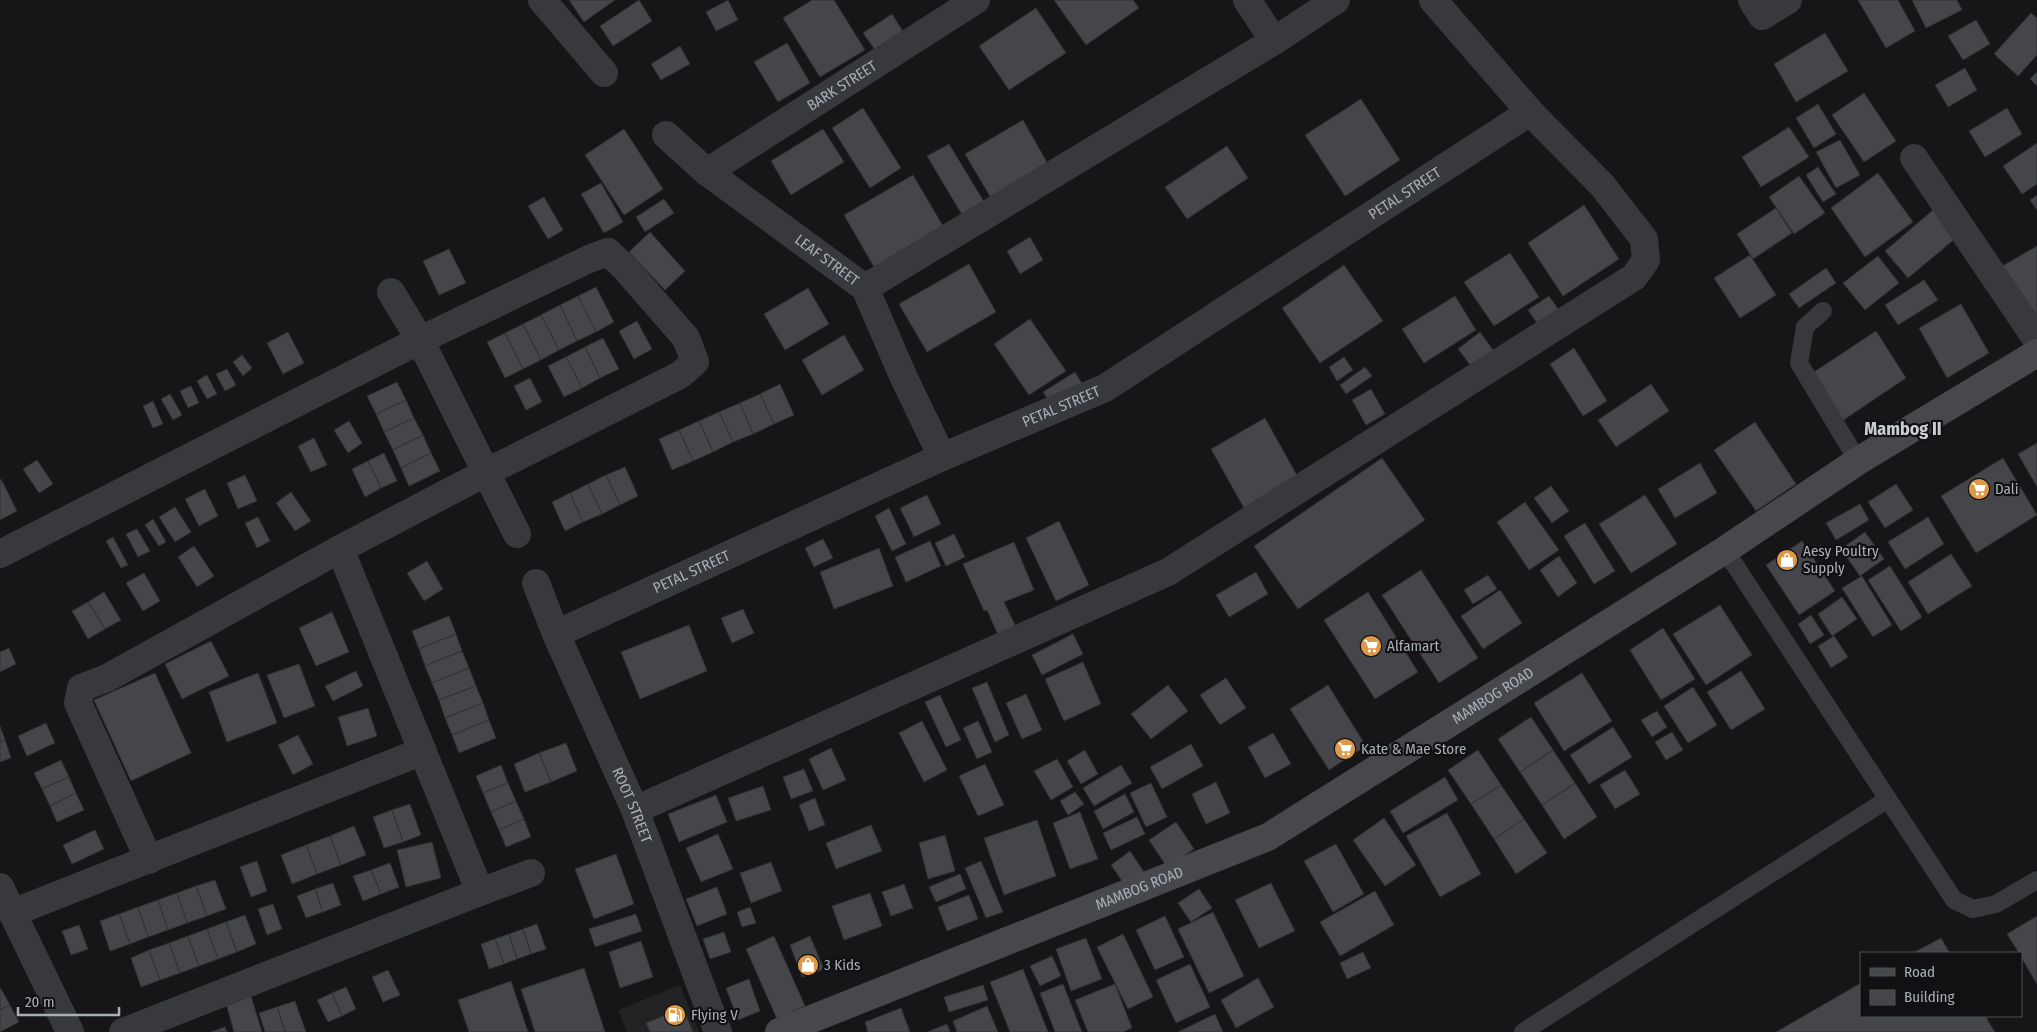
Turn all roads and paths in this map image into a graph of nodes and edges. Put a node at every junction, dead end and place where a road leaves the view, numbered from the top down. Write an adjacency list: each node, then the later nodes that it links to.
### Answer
1 (542, 0): 9 (street)
2 (976, 0): 13 (street, BARK STREET)
3 (1247, 0): 8 (street)
4 (1336, 0): 8 (street)
5 (1433, 0): 10 (street)
6 (1752, 0): 7 (street)
7 (1788, 0)
8 (1274, 41): 14 (street)
9 (604, 72)
10 (1530, 112): 20 (street, PETAL STREET); 31 (street)
11 (666, 135): 13 (street, LEAF STREET)
12 (1914, 158): 18 (street)
13 (707, 172): 14 (street, LEAF STREET)
14 (865, 288): 20 (street, LEAF STREET)
15 (391, 292): 17 (street)
16 (1822, 311): 21 (lane)
17 (420, 340): 22 (street); 22 (street); 26 (street)
18 (2037, 340)
19 (2037, 353): 21 (main road, MAMBOG ROAD)
20 (942, 457): 28 (street, PETAL STREET)
21 (1858, 461): 25 (main road, MAMBOG ROAD)
22 (487, 472): 23 (street); 24 (street)
23 (517, 534)
24 (340, 550): 29 (street); 32 (street)
25 (1725, 550): 30 (lane); 41 (main road, MAMBOG ROAD)
26 (0, 554)
27 (536, 582): 28 (street, ROOT STREET)
28 (556, 634): 31 (street, ROOT STREET)
29 (423, 751): 32 (street); 36 (street)
30 (1888, 799): 34 (lane); 42 (lane)
31 (635, 810): 40 (street, ROOT STREET)
32 (150, 860): 37 (street)
33 (531, 873): 36 (street)
34 (2037, 880)
35 (0, 887): 37 (street)
36 (480, 892): 39 (street)
37 (12, 913): 38 (street)
38 (70, 1032)
39 (123, 1032)
40 (718, 1032)
41 (779, 1032)
42 (1523, 1032)

